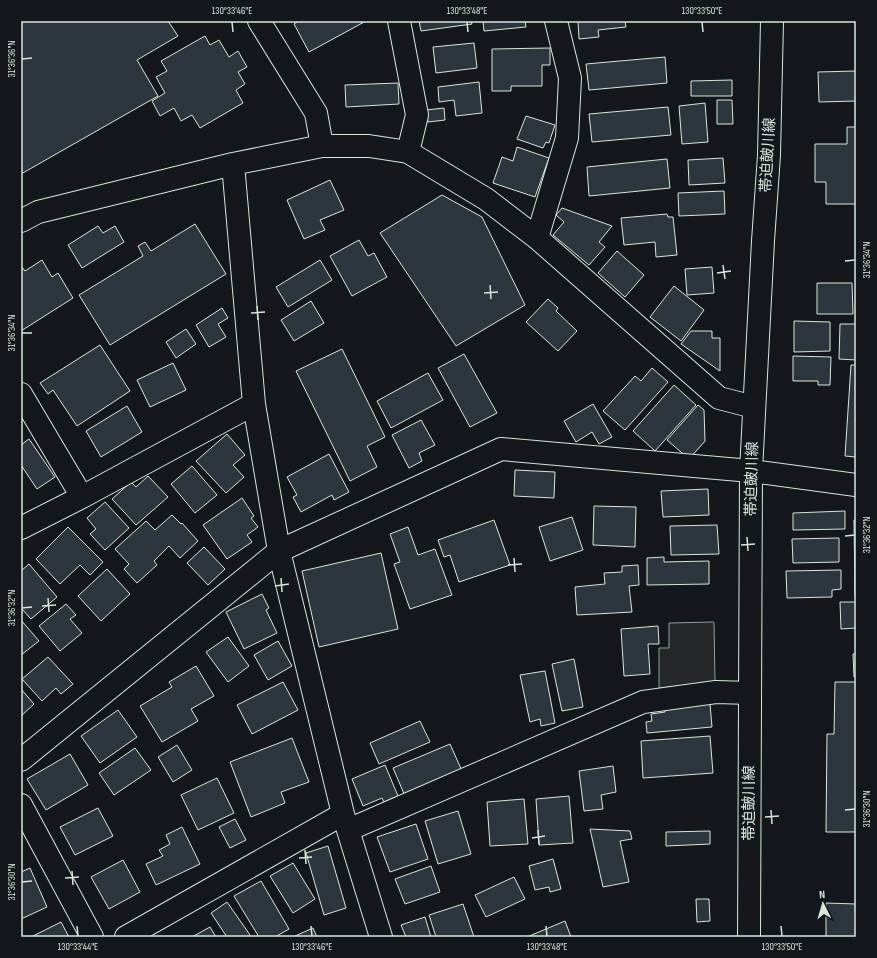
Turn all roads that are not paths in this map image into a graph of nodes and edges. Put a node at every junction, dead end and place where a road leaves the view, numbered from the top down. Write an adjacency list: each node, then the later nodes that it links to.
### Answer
1 (259, 21): 5 (street)
2 (399, 21): 6 (street)
3 (556, 21): 9 (street)
4 (772, 21): 12 (street, 帯迫皷川線)
5 (322, 146): 6 (street); 7 (street)
6 (408, 152): 9 (street)
7 (233, 164): 8 (street); 11 (street)
8 (21, 221)
9 (537, 238): 12 (street)
10 (21, 394): 15 (street)
11 (254, 404): 15 (street); 17 (street)
12 (754, 407): 13 (street, 帯迫皷川線)
13 (751, 471): 14 (street); 17 (street); 18 (street, 帯迫皷川線)
14 (856, 485)
15 (82, 497): 16 (street)
16 (21, 528)
17 (279, 551): 19 (street); 21 (street)
18 (750, 693): 21 (street); 25 (street, 帯迫皷川線)
19 (21, 760)
20 (21, 805): 22 (street)
21 (345, 822): 23 (street); 24 (street)
22 (92, 937)
23 (126, 937)
24 (381, 937)
25 (749, 937)

